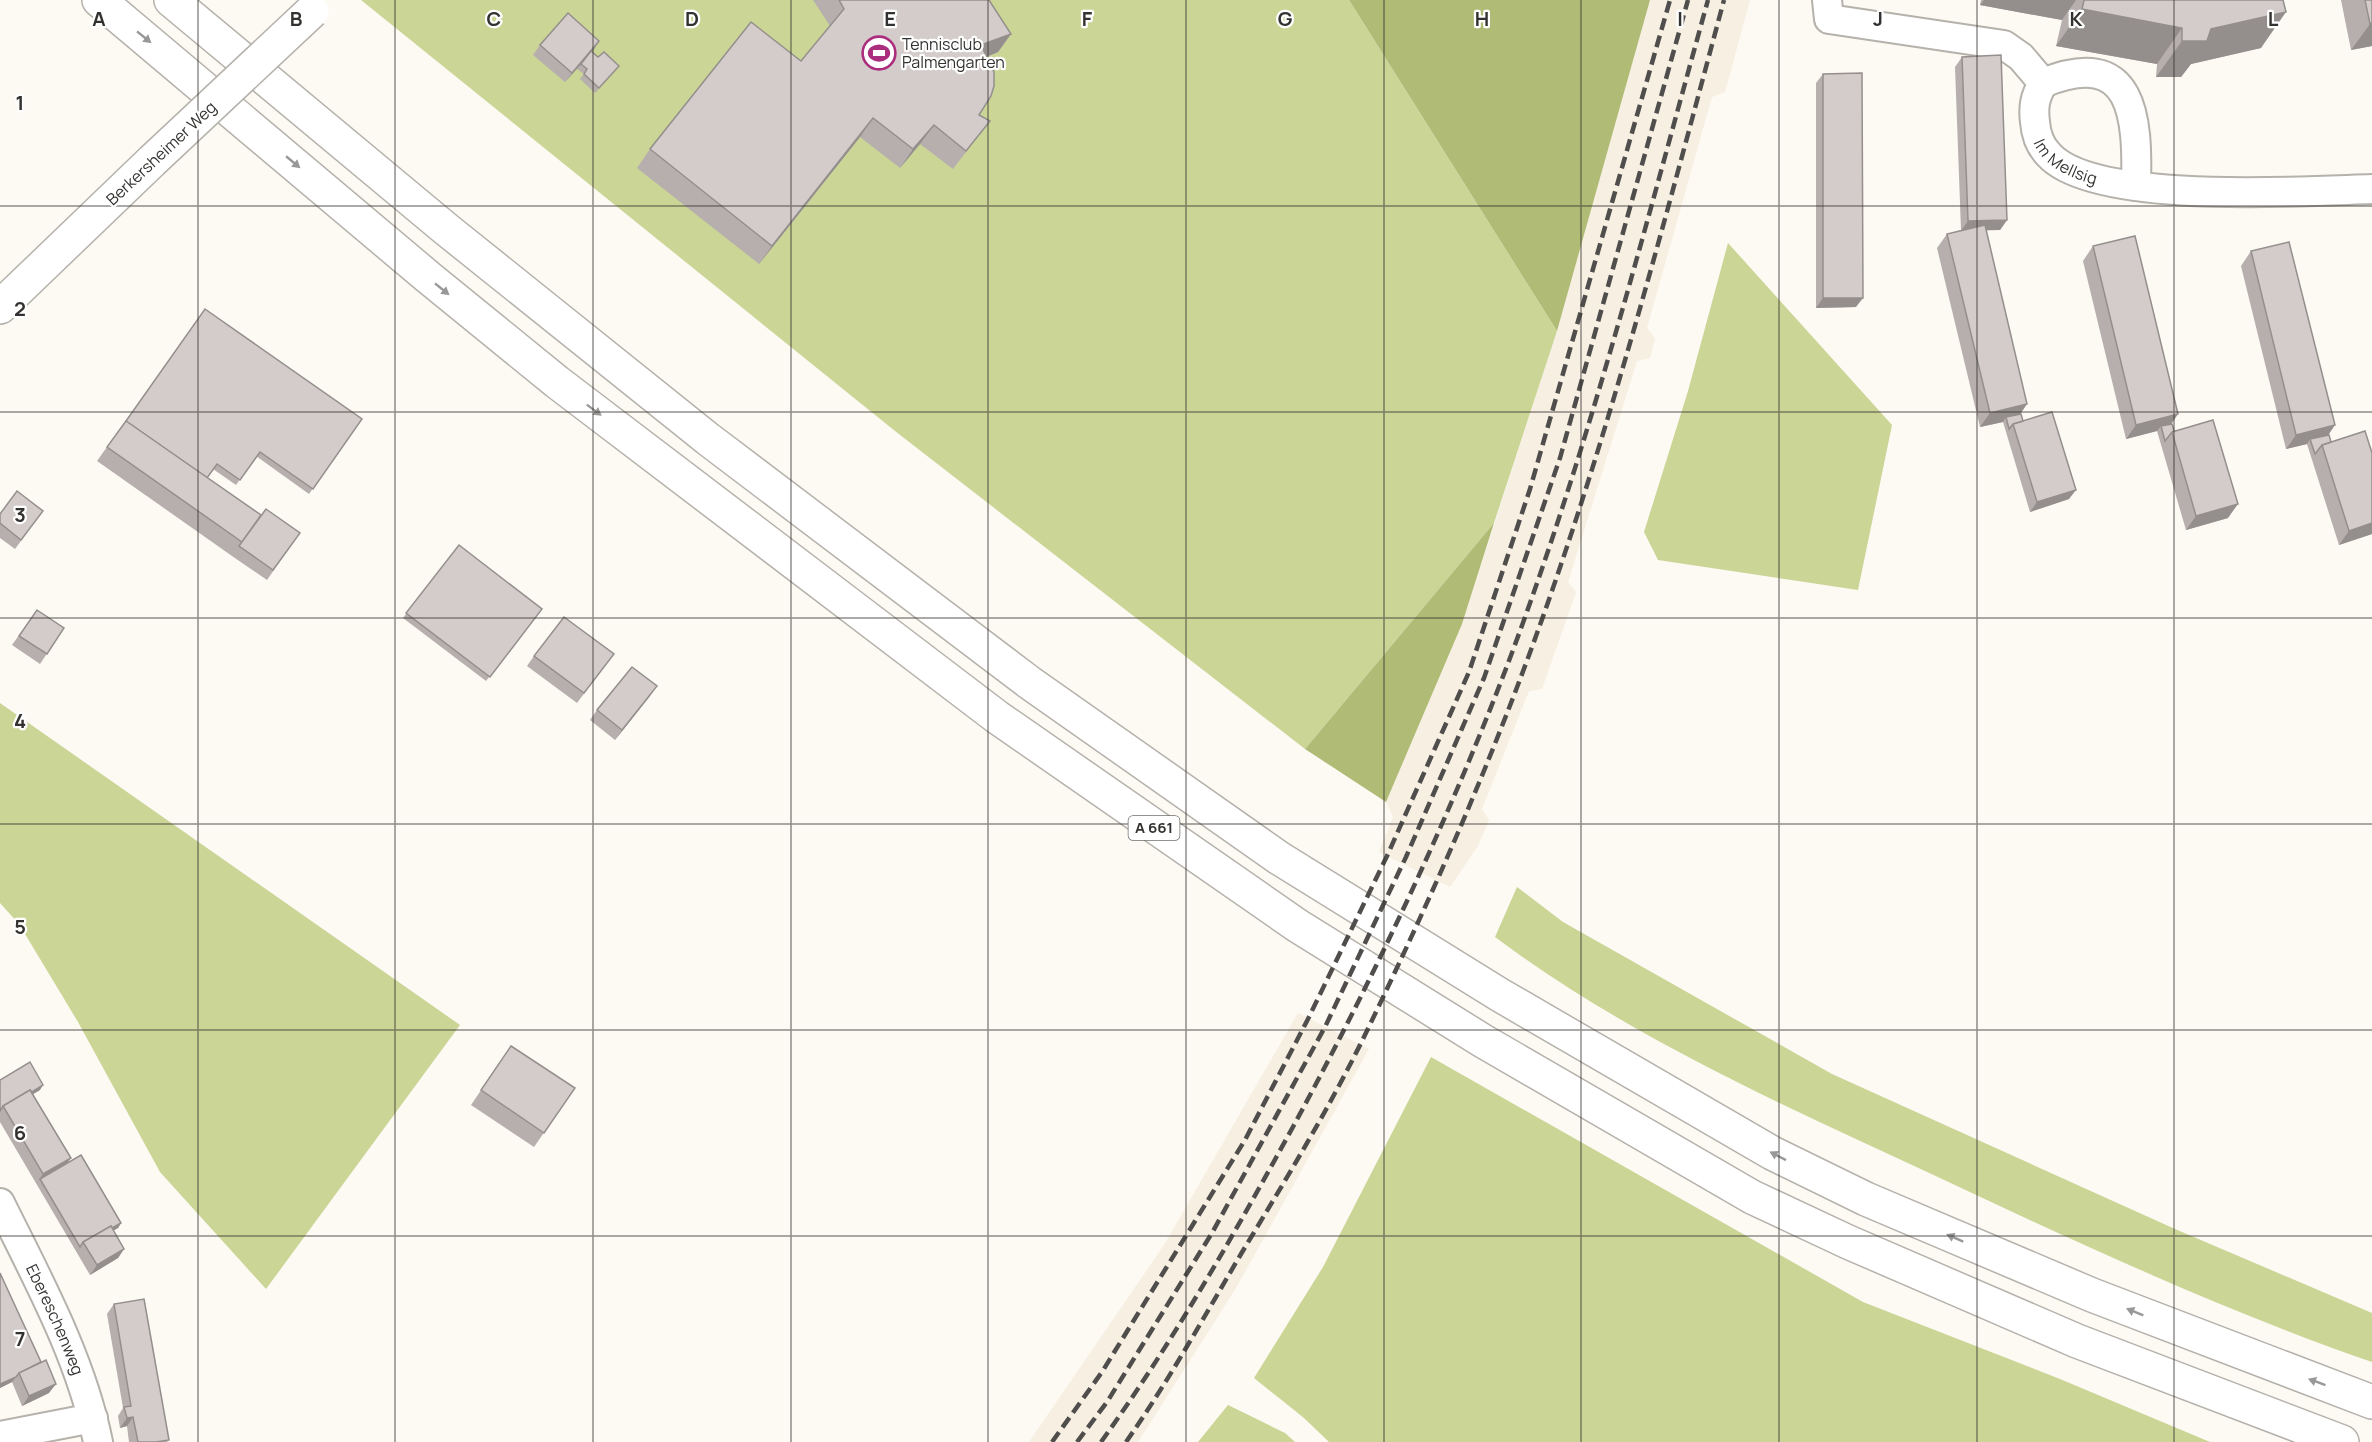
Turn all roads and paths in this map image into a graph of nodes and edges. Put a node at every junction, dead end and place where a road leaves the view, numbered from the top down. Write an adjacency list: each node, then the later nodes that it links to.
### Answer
1 (99, 0): 13 (main road, A 661, one-way to 13)
2 (171, 0): 10 (main road, A 661, one-way to 2)
3 (1827, 0): 5 (street)
4 (318, 6): 8 (main road, Berkersheimer Weg, bridge)
5 (2043, 83): 6 (street, Im Mellsig); 6 (street)
6 (2136, 186): 7 (street, Im Mellsig)
7 (2372, 189)
8 (0, 307)
9 (0, 1203): 11 (street, Ebereschenweg)
10 (2372, 1402)
11 (95, 1430): 12 (street)
12 (0, 1436)
13 (2342, 1442)

